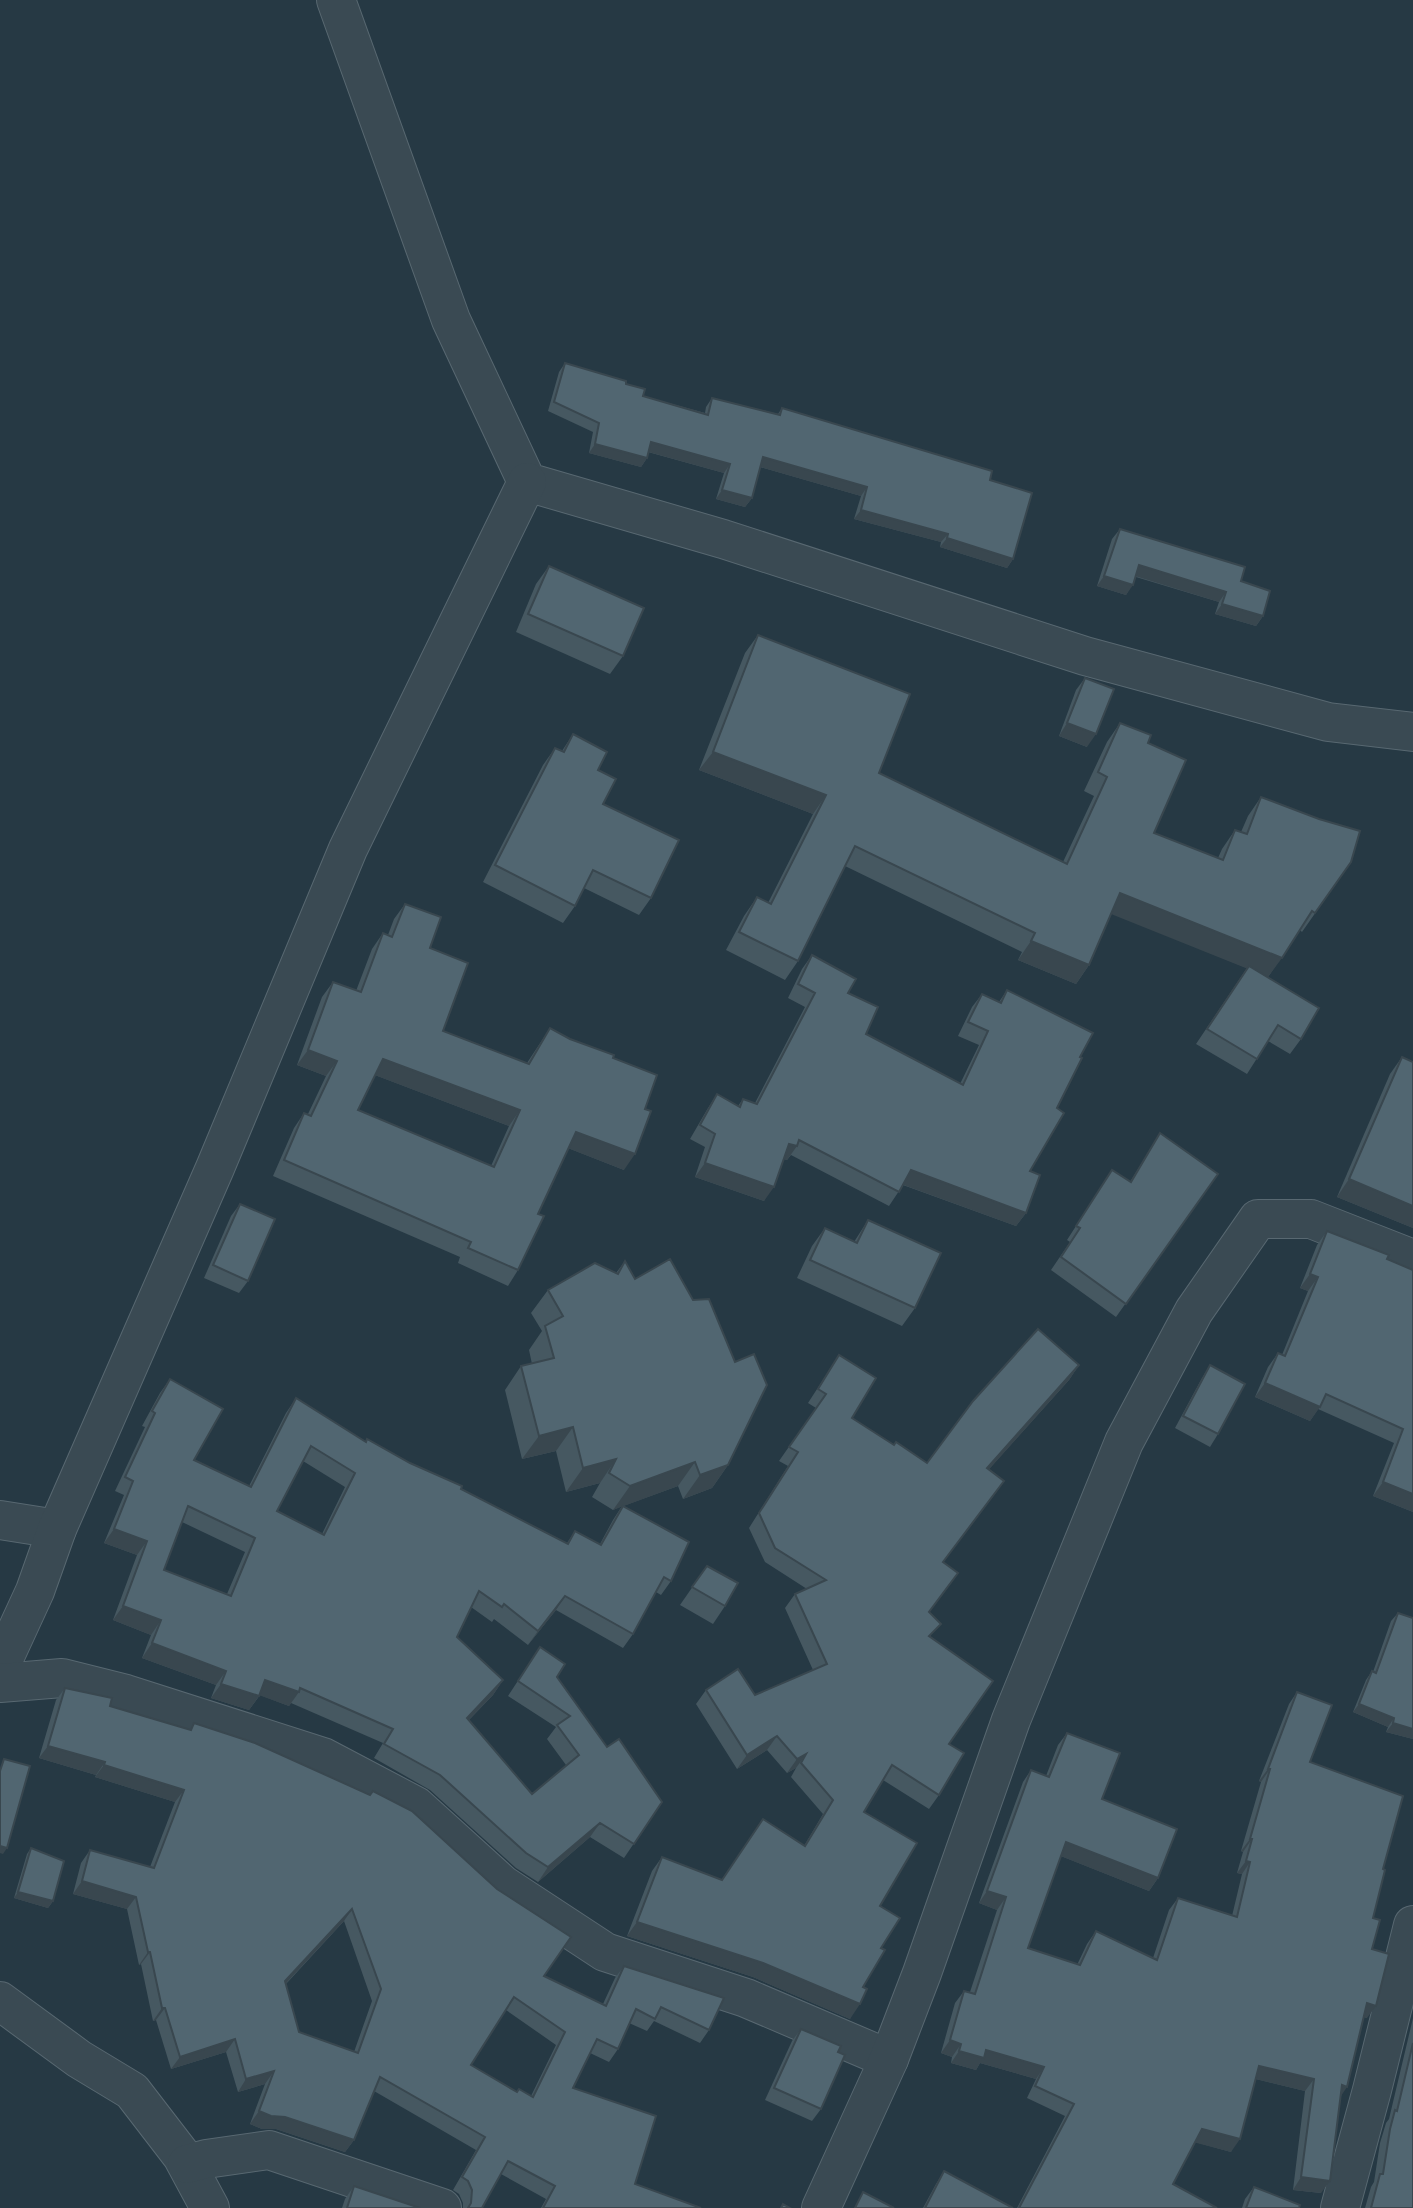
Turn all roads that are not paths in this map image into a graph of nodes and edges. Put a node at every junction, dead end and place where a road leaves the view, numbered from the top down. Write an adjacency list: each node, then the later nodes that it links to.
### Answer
1 (336, 0): 2 (street)
2 (527, 482): 3 (street); 6 (street)
3 (1413, 732)
4 (1413, 1259): 11 (street)
5 (0, 1520): 6 (street)
6 (57, 1530): 7 (street)
7 (0, 1667)
8 (0, 1683): 11 (street)
9 (1413, 1925): 16 (street)
10 (0, 2001): 12 (street)
11 (889, 2059): 15 (street)
12 (187, 2164): 13 (street); 14 (street)
13 (210, 2208)
14 (442, 2208)
15 (821, 2208)
16 (1340, 2208)

